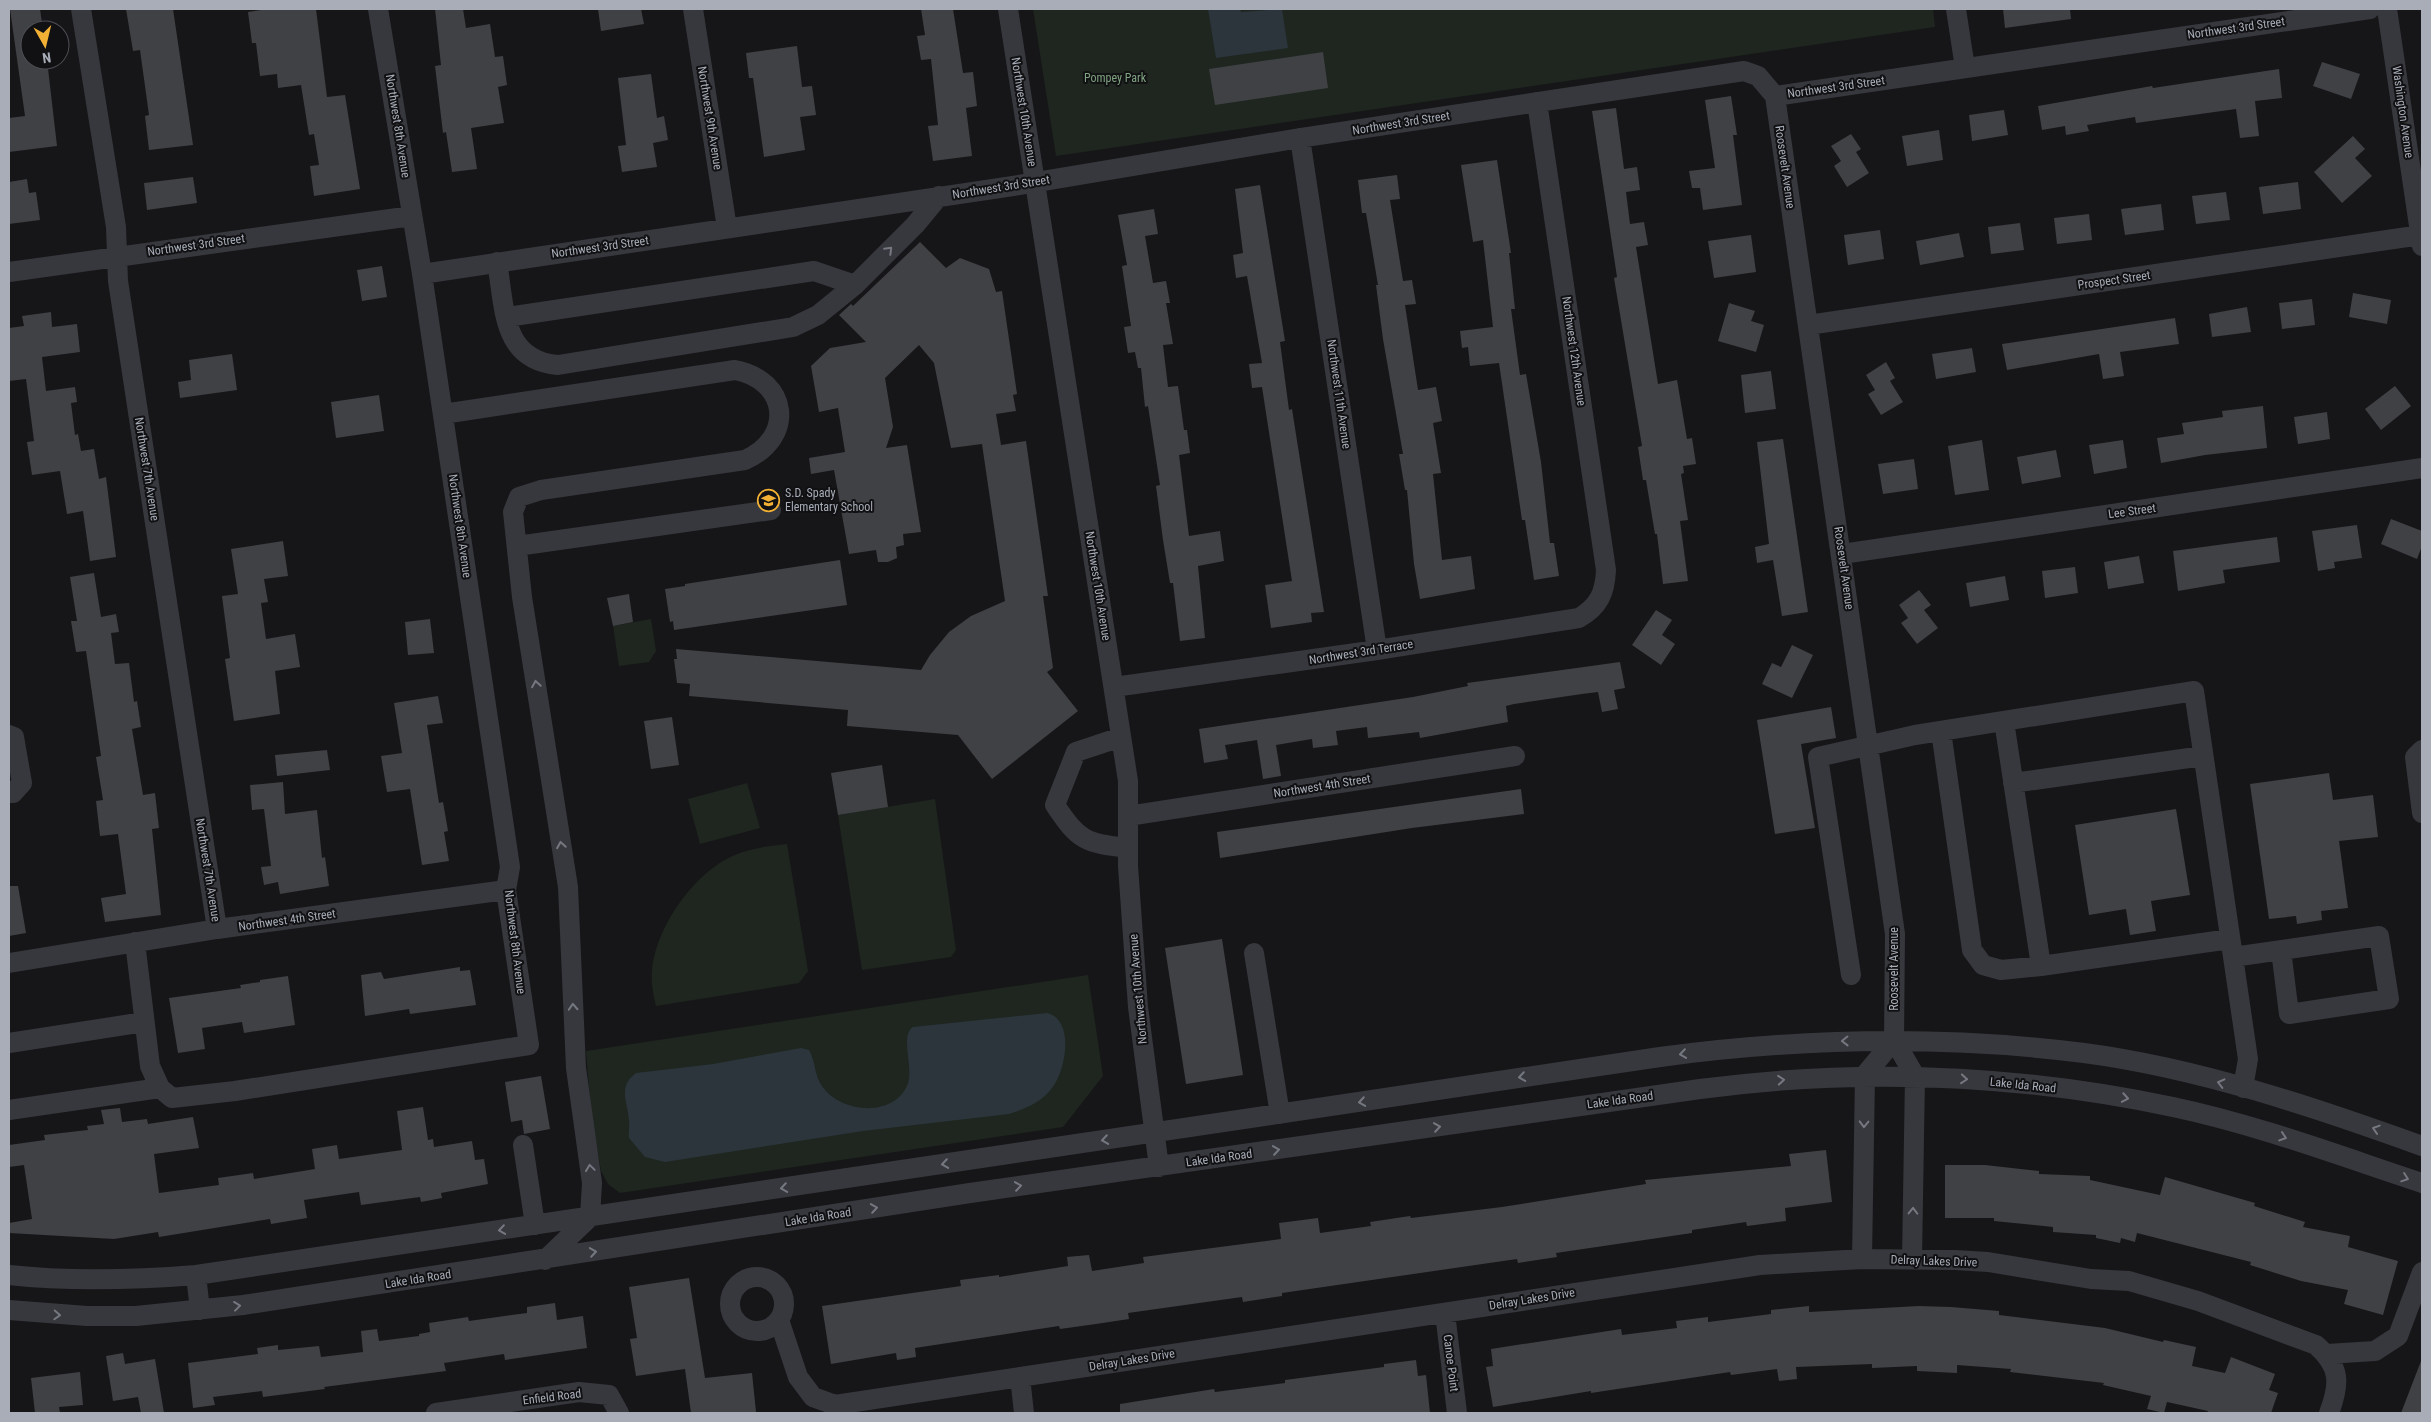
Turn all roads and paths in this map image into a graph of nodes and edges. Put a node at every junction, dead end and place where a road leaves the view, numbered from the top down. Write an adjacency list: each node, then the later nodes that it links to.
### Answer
1 (81, 9): 18 (street, Northwest 7th Avenue)
2 (378, 9): 15 (street, Northwest 8th Avenue)
3 (693, 9): 16 (street, Northwest 9th Avenue)
4 (1008, 9): 13 (street, Northwest 10th Avenue)
5 (1956, 9): 9 (street)
6 (2370, 9): 8 (street, Northwest 3rd Street)
7 (2387, 9): 17 (street, Washington Avenue)
8 (2268, 16): 9 (street, Northwest 3rd Street)
9 (1965, 68): 10 (street, Northwest 3rd Street)
10 (1774, 96): 11 (street, Northwest 3rd Street); 24 (street, Roosevelt Avenue)
11 (1537, 102): 12 (street, Northwest 3rd Street); 30 (street, Northwest 12th Avenue)
12 (1300, 138): 13 (street, Northwest 3rd Street); 31 (street, Northwest 11th Avenue)
13 (1035, 182): 14 (street, Northwest 3rd Street); 32 (street, Northwest 10th Avenue)
14 (939, 196): 16 (street, Northwest 3rd Street); 22 (street, one-way to 14)
15 (412, 216): 18 (street, Northwest 3rd Street); 21 (street, Northwest 8th Avenue)
16 (726, 228): 19 (street, Northwest 3rd Street)
17 (2421, 240): 24 (street, Prospect Street)
18 (117, 256): 20 (street, Northwest 3rd Street); 47 (street, Northwest 7th Avenue)
19 (497, 262): 21 (street, Northwest 3rd Street); 23 (street)
20 (9, 272)
21 (422, 274): 25 (street, Northwest 8th Avenue)
22 (855, 285): 23 (street); 23 (street)
23 (507, 317)
24 (1808, 325): 29 (street, Roosevelt Avenue)
25 (443, 414): 28 (street); 46 (street, Northwest 8th Avenue)
26 (2422, 468): 29 (street, Lee Street)
27 (771, 510): 28 (street)
28 (517, 546): 69 (street, one-way to 28)
29 (1842, 554): 37 (street, Roosevelt Avenue)
30 (1601, 599): 31 (street, Northwest 3rd Terrace)
31 (1377, 650): 32 (street, Northwest 3rd Terrace)
32 (1114, 687): 36 (street, Northwest 10th Avenue)
33 (2004, 721): 34 (street); 40 (street); 41 (street)
34 (1941, 731): 37 (street); 53 (street)
35 (9, 735): 42 (street)
36 (1121, 737): 44 (street, Northwest 10th Avenue); 45 (street)
37 (1869, 746): 54 (street); 56 (street, Roosevelt Avenue)
38 (2422, 750): 43 (street)
39 (1515, 756): 44 (street, Northwest 4th Street)
40 (2203, 756): 41 (street); 49 (street)
41 (2013, 783): 53 (street)
42 (9, 793)
43 (2422, 813)
44 (1128, 816): 45 (street, Northwest 10th Avenue)
45 (1128, 848): 64 (street, Northwest 10th Avenue)
46 (506, 890): 47 (street, Northwest 4th Street); 60 (street, Northwest 8th Avenue)
47 (217, 929): 48 (street, Northwest 4th Street)
48 (135, 942): 52 (street, Northwest 4th Street); 55 (street)
49 (2232, 948): 50 (street); 53 (street); 61 (street)
50 (2281, 950): 50 (street)
51 (1254, 953): 63 (street)
52 (9, 963)
53 (2041, 966)
54 (1851, 975)
55 (144, 1022): 57 (street); 60 (street)
56 (1894, 1040): 58 (street); 59 (street); 61 (street, one-way to 56); 63 (street, one-way to 63)
57 (9, 1042)
58 (1865, 1075): 59 (street, Lake Ida Road); 67 (street, Lake Ida Road, one-way to 58); 71 (street, one-way to 71)
59 (1915, 1076): 68 (street, Lake Ida Road, one-way to 68); 72 (street, one-way to 59)
60 (160, 1088): 62 (street)
61 (2243, 1088): 66 (street, one-way to 61)
62 (9, 1110)
63 (1280, 1114): 64 (street)
64 (1154, 1132): 67 (street, Northwest 10th Avenue); 69 (street, one-way to 69)
65 (523, 1145): 70 (street)
66 (2422, 1146)
67 (1159, 1167): 73 (street, Lake Ida Road, one-way to 67)
68 (2422, 1183)
69 (590, 1217): 70 (street); 73 (street)
70 (535, 1225): 76 (street, one-way to 76)
71 (1862, 1259): 72 (street, Delray Lakes Drive); 79 (street, Delray Lakes Drive)
72 (1912, 1259): 81 (street, Delray Lakes Drive)
73 (545, 1260): 78 (street, Lake Ida Road, one-way to 73)
74 (2422, 1272): 81 (street)
75 (9, 1275): 76 (street)
76 (196, 1275): 78 (street)
77 (9, 1310): 78 (street, Lake Ida Road, one-way to 78)
78 (200, 1310)
79 (1445, 1313): 82 (street, Delray Lakes Drive); 86 (street, Canoe Point)
80 (779, 1320): 82 (street, Delray Lakes Drive)
81 (2327, 1354): 87 (street)
82 (1020, 1377): 85 (street)
83 (436, 1413): 84 (street, Enfield Road)
84 (619, 1413)
85 (1024, 1413)
86 (1457, 1413)
87 (2329, 1413)

